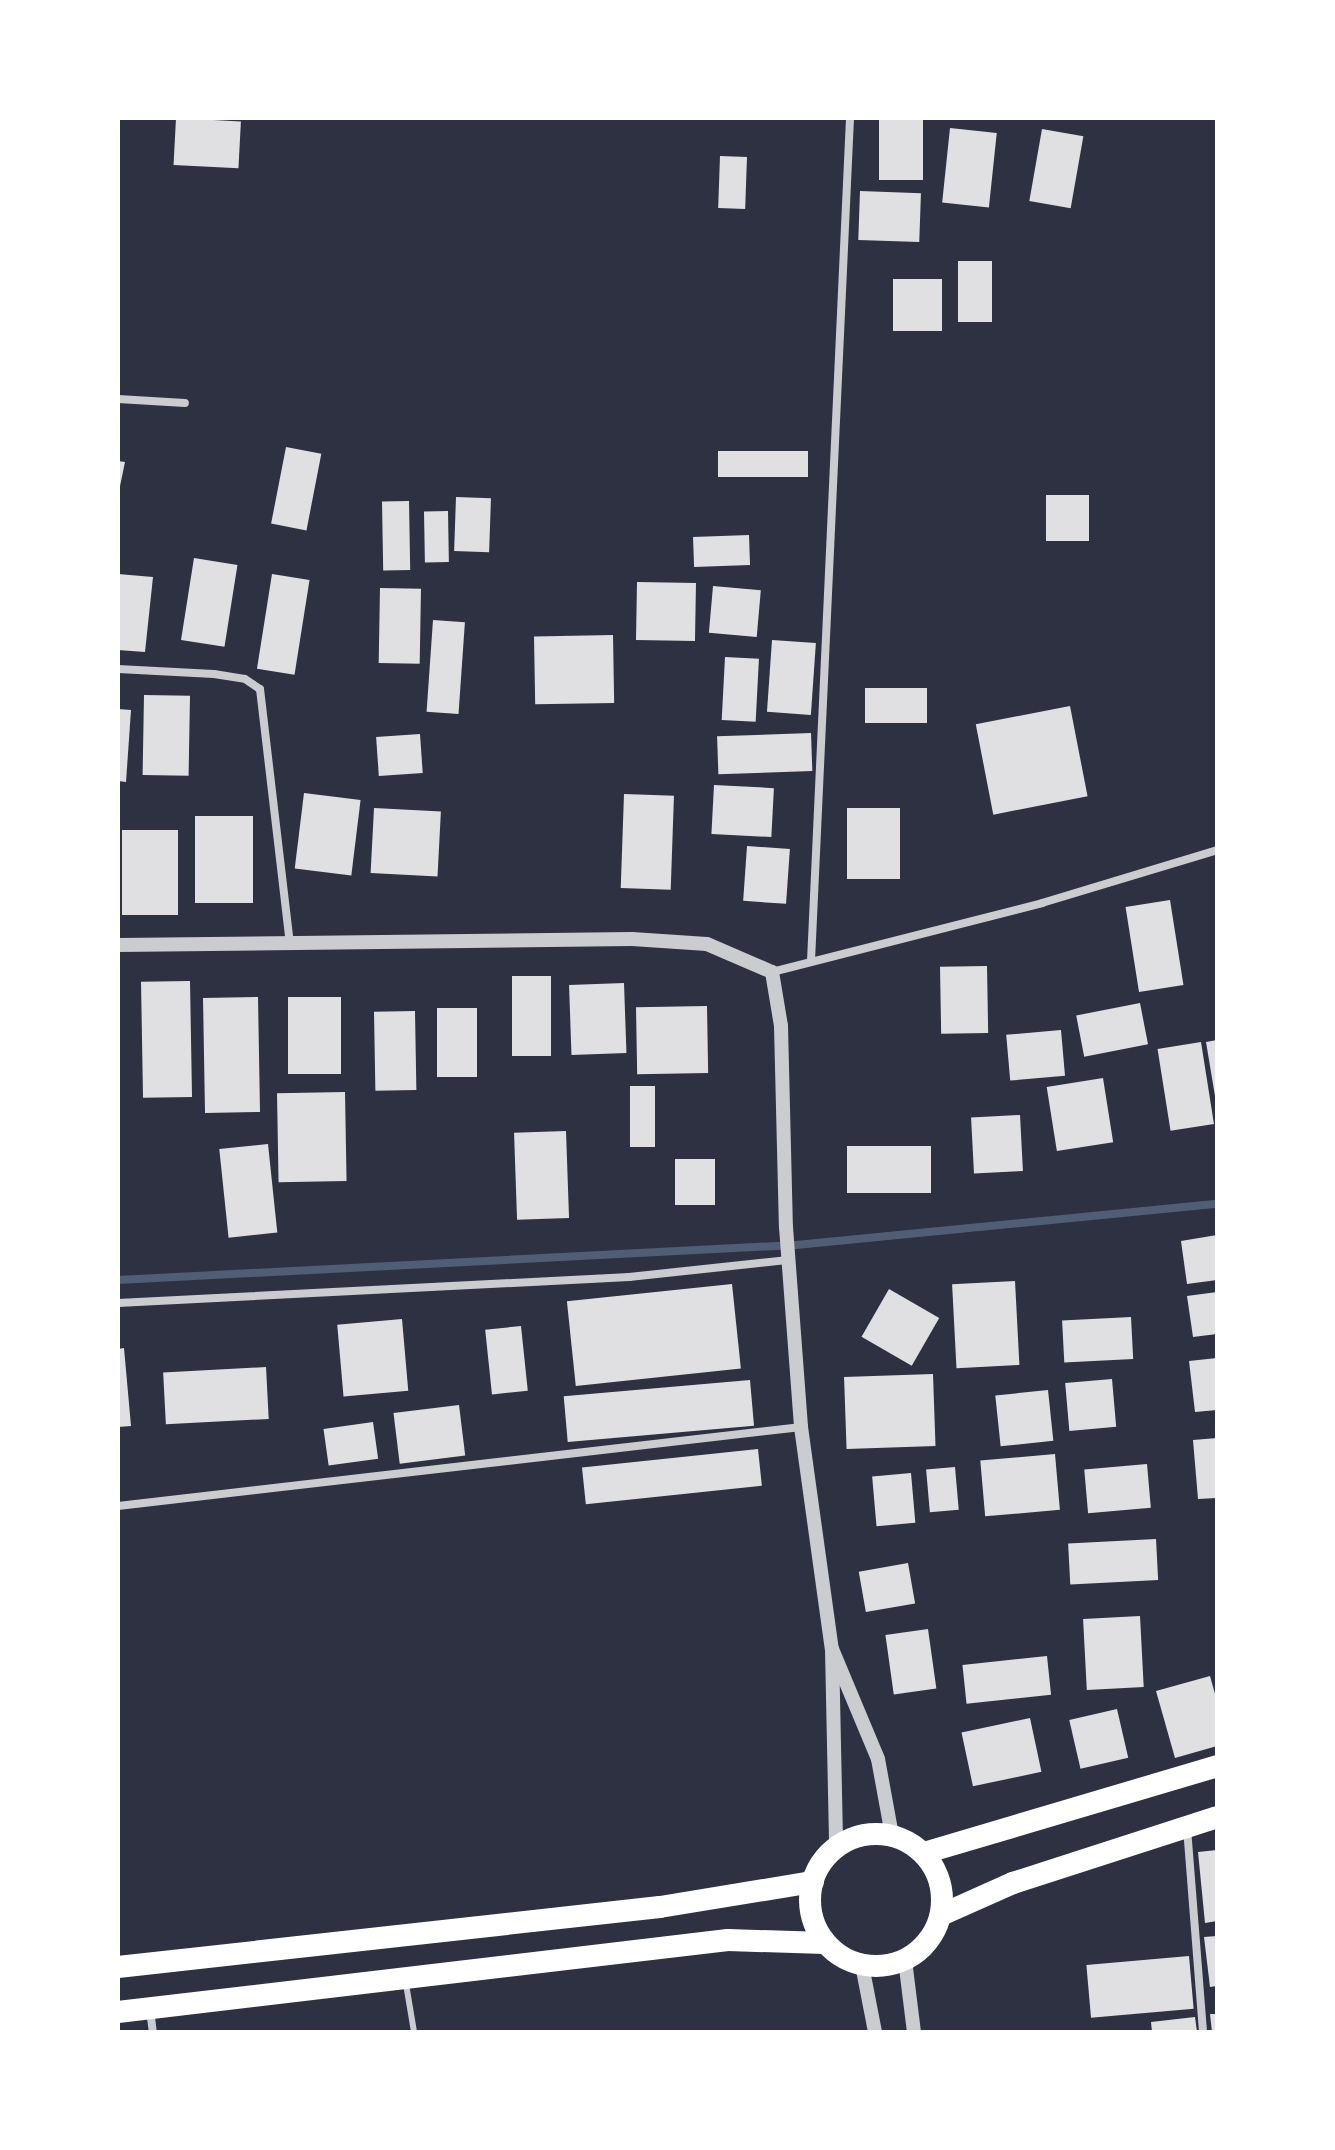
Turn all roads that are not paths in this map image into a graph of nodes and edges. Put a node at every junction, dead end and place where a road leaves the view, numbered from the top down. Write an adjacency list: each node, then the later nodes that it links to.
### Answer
1 (850, 118): 8 (street)
2 (118, 399): 3 (street)
3 (185, 403)
4 (118, 669): 6 (street)
5 (1217, 850): 8 (street)
6 (290, 943): 7 (street); 9 (street)
7 (118, 945)
8 (811, 961): 9 (street)
9 (772, 972): 10 (street)
10 (788, 1256): 11 (street); 12 (street)
11 (118, 1303)
12 (801, 1427): 13 (street); 14 (street)
13 (118, 1506)
14 (832, 1649): 18 (street); 19 (street)
15 (1217, 1766): 20 (highway)
16 (1217, 1817): 17 (highway)
17 (1187, 1827): 22 (highway); 34 (street)
18 (892, 1835): 19 (highway); 20 (highway)
19 (836, 1847): 21 (highway)
20 (924, 1853): 22 (highway)
21 (813, 1882): 23 (highway); 26 (highway)
22 (941, 1915): 24 (highway)
23 (825, 1943): 25 (highway); 27 (highway)
24 (905, 1960): 25 (highway); 33 (street)
25 (862, 1965): 32 (street)
26 (118, 1967)
27 (405, 1977): 28 (highway); 31 (lane)
28 (150, 2009): 29 (highway); 30 (street)
29 (118, 2012)
30 (153, 2032)
31 (414, 2032)
32 (875, 2032)
33 (914, 2032)
34 (1203, 2032)

